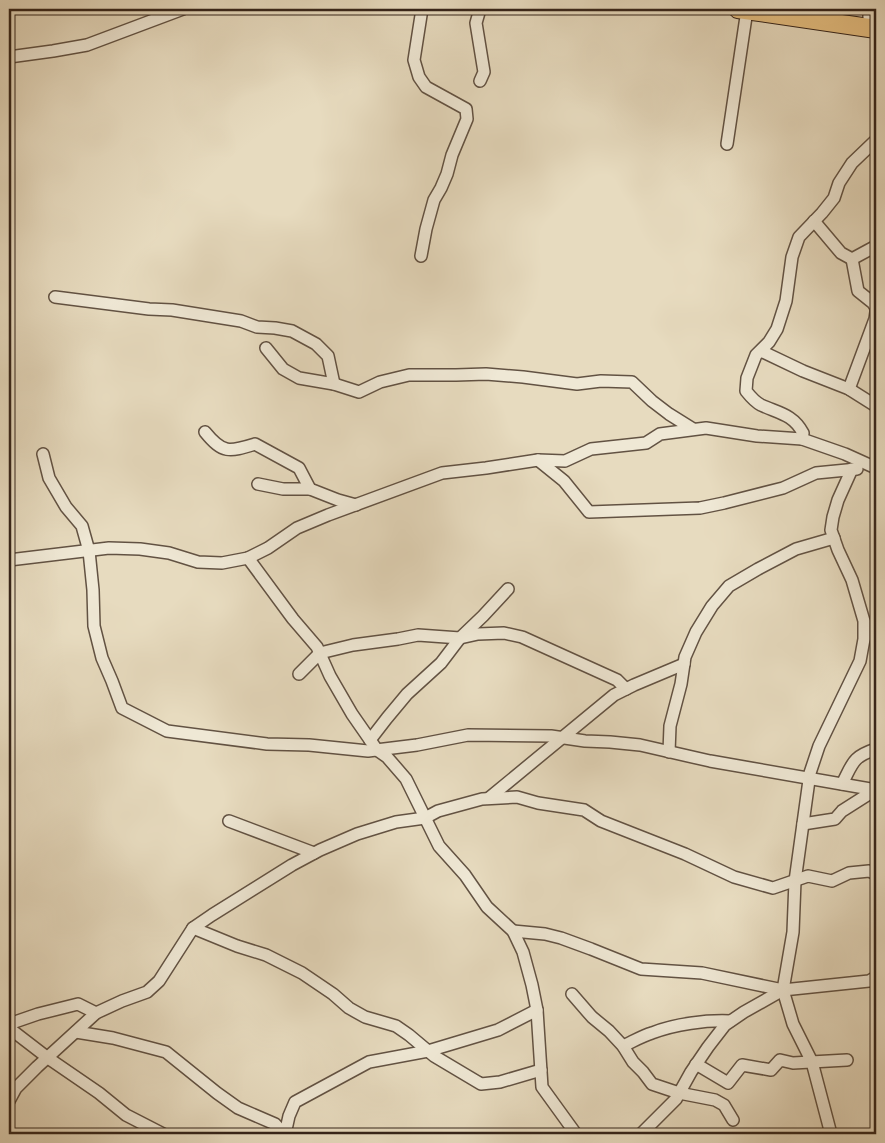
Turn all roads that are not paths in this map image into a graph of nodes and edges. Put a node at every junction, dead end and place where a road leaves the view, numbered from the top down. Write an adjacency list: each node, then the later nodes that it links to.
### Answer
1 (183, 9): 7 (street)
2 (422, 9): 13 (street)
3 (480, 9): 8 (street)
4 (869, 9): 6 (street)
5 (742, 10): 6 (main road); 10 (street)
6 (873, 28)
7 (9, 57)
8 (480, 81)
9 (876, 140): 11 (street)
10 (727, 144)
11 (814, 221): 14 (street); 18 (street)
12 (876, 246): 14 (street)
13 (421, 256)
14 (852, 259): 16 (street)
15 (55, 297): 19 (street)
16 (876, 310): 20 (street)
17 (266, 348): 19 (street)
18 (760, 351): 20 (street); 24 (street)
19 (334, 384): 22 (street)
20 (849, 389): 21 (street)
21 (876, 406)
22 (693, 429): 24 (street); 26 (street)
23 (205, 432): 30 (street)
24 (802, 439): 27 (street)
25 (43, 454): 33 (street)
26 (538, 460): 28 (street); 31 (street)
27 (876, 468): 28 (street)
28 (852, 469): 32 (street)
29 (258, 484): 30 (street)
30 (310, 489): 31 (street)
31 (356, 505): 34 (street)
32 (834, 538): 39 (street); 46 (street)
33 (90, 550): 34 (street); 35 (street); 43 (street)
34 (248, 558): 38 (street)
35 (9, 560)
36 (508, 589): 37 (street)
37 (460, 638): 38 (street); 41 (street); 43 (street)
38 (320, 653): 40 (street); 43 (street)
39 (684, 664): 41 (street); 45 (street)
40 (299, 674)
41 (626, 689): 42 (street)
42 (562, 738): 43 (street); 45 (street); 49 (street)
43 (374, 745): 50 (street)
44 (876, 749): 47 (street)
45 (669, 752): 46 (street)
46 (810, 778): 47 (street); 52 (street)
47 (842, 784): 48 (street)
48 (876, 790): 52 (street)
49 (489, 798): 50 (street); 55 (street)
50 (425, 818): 53 (street); 57 (street)
51 (229, 821): 53 (street)
52 (803, 824): 55 (street)
53 (314, 853): 56 (street)
54 (876, 874): 55 (street)
55 (795, 881): 59 (street)
56 (193, 928): 62 (street); 68 (street)
57 (513, 931): 59 (street); 61 (street)
58 (876, 977): 59 (street)
59 (783, 990): 63 (street); 71 (street)
60 (572, 994): 67 (street)
61 (537, 1010): 68 (street); 73 (street)
62 (96, 1013): 64 (street); 66 (street)
63 (730, 1021): 67 (street); 72 (street)
64 (9, 1024)
65 (9, 1028): 69 (street)
66 (76, 1032): 69 (street); 79 (street)
67 (623, 1046): 74 (street)
68 (428, 1050): 73 (street); 79 (street)
69 (48, 1058): 75 (street); 78 (street)
70 (847, 1060): 71 (street)
71 (812, 1062): 72 (street); 81 (street)
72 (696, 1064): 74 (street)
73 (541, 1070): 80 (street)
74 (679, 1093): 76 (street); 77 (street)
75 (9, 1101)
76 (733, 1120)
77 (647, 1132)
78 (163, 1134)
79 (285, 1134)
80 (576, 1134)
81 (831, 1134)

